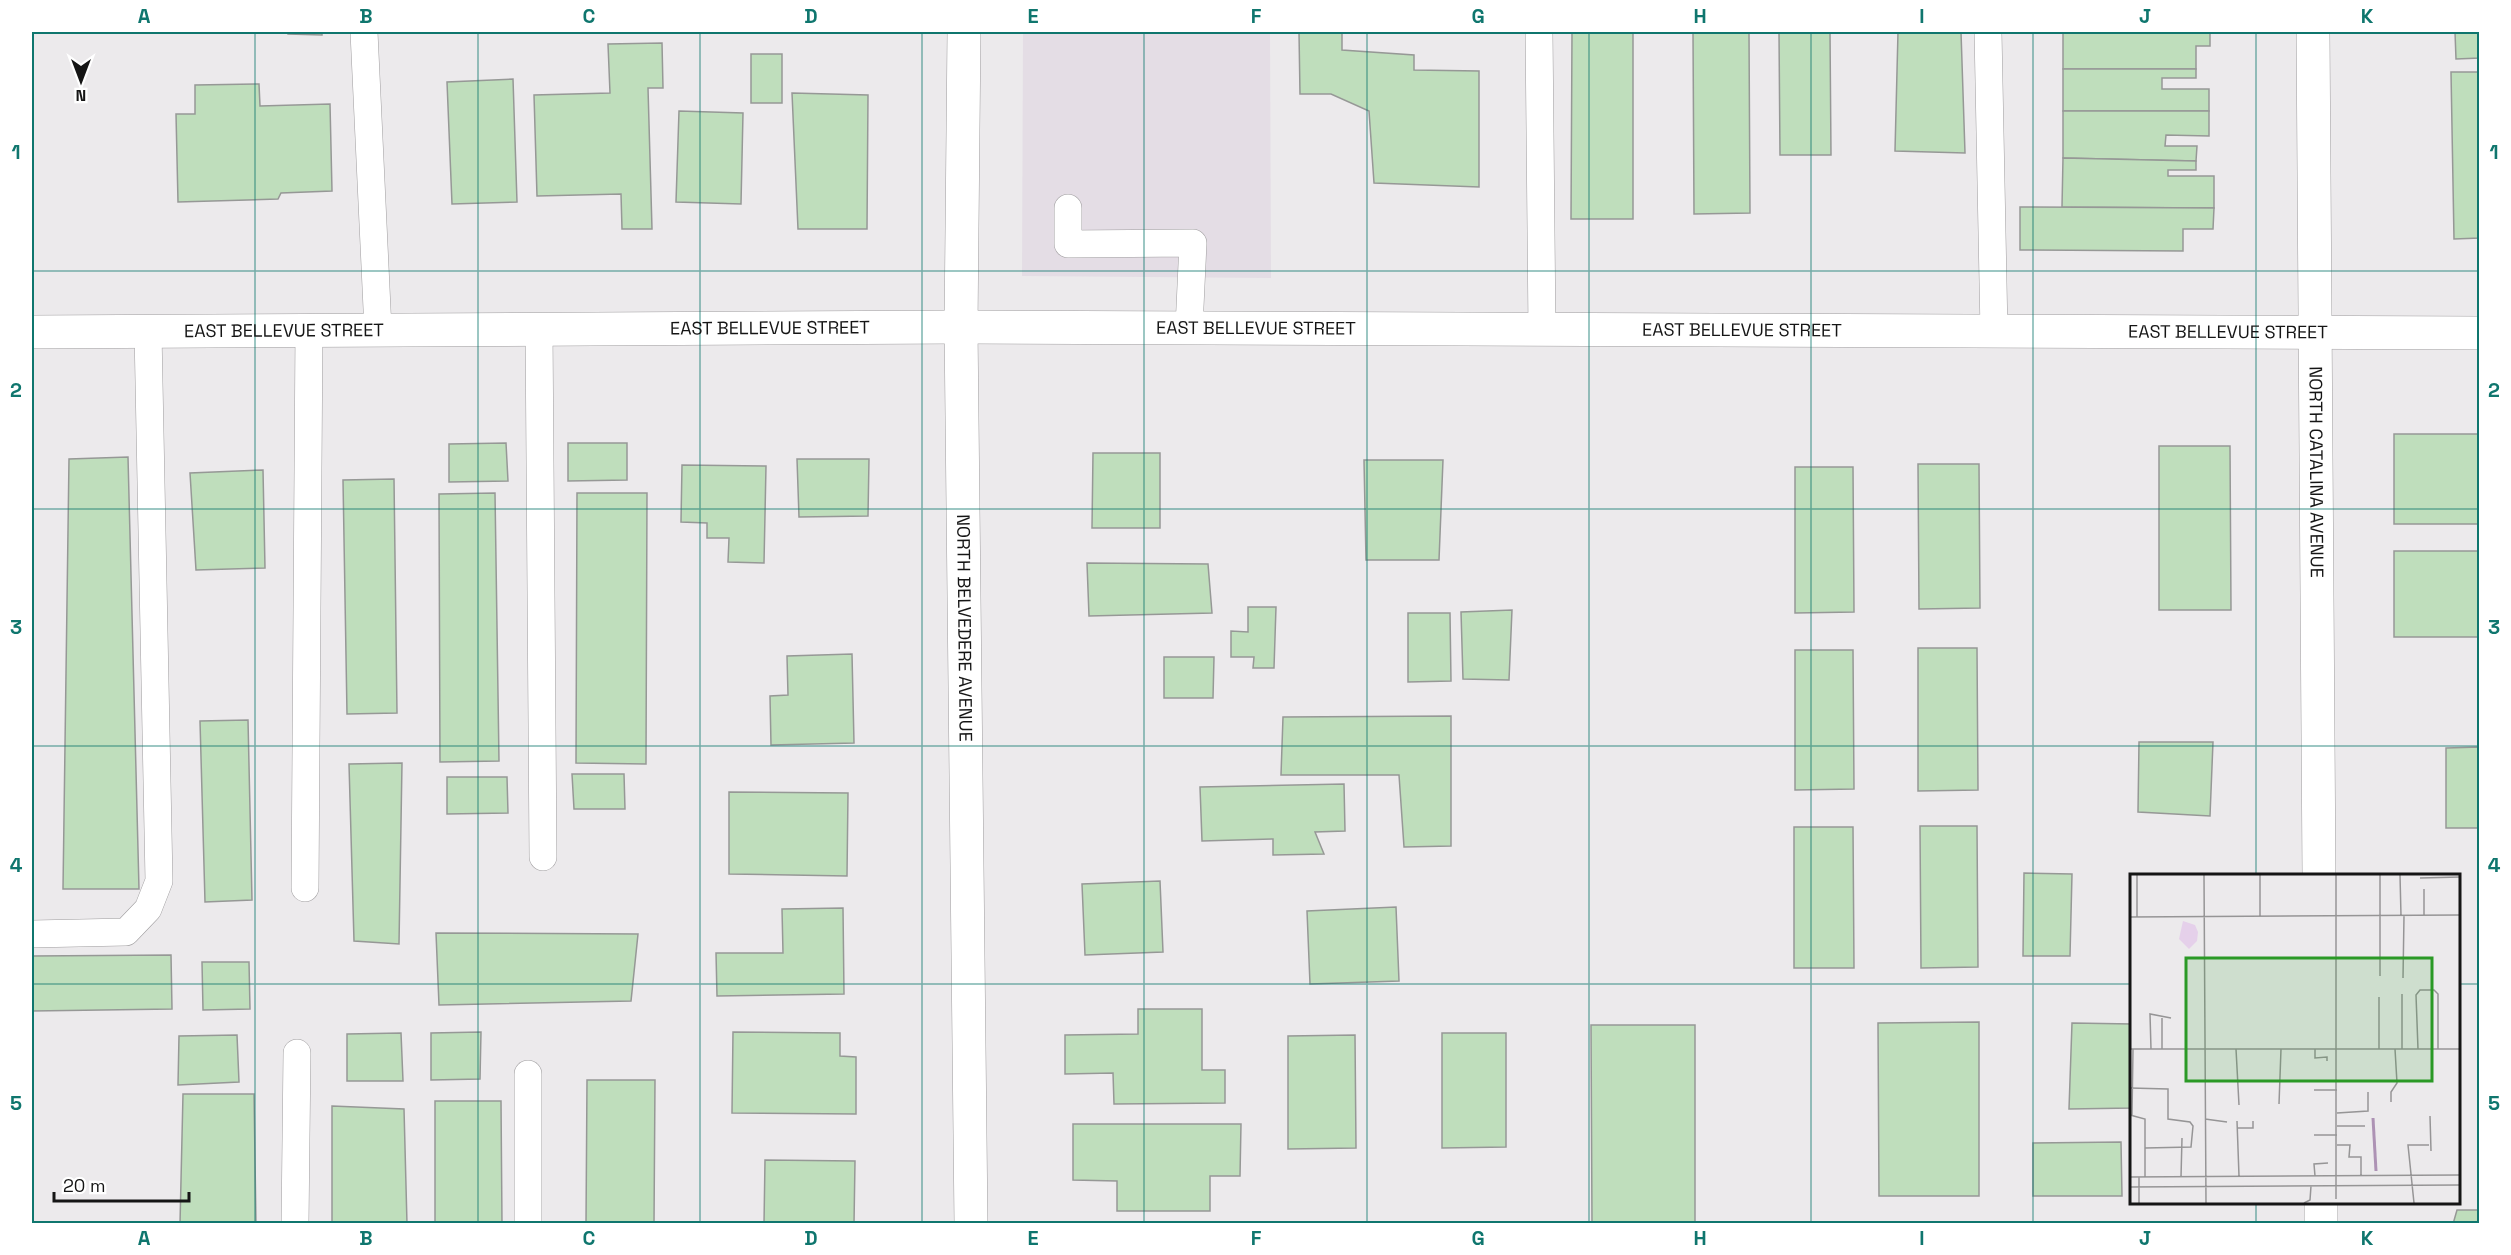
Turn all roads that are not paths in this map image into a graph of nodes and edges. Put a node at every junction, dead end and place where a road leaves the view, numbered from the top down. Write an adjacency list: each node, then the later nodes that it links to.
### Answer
1 (364, 32): 11 (lane)
2 (964, 32): 7 (street, NORTH BELVEDERE AVENUE)
3 (1539, 32): 12 (lane)
4 (1988, 32): 15 (lane)
5 (2313, 32): 17 (street, NORTH CATALINA AVENUE)
6 (1068, 208): 8 (lane)
7 (961, 327): 8 (street, EAST BELLEVUE STREET); 9 (street, EAST BELLEVUE STREET); 27 (street, NORTH BELVEDERE AVENUE)
8 (1189, 328): 12 (street, EAST BELLEVUE STREET)
9 (539, 329): 11 (street, EAST BELLEVUE STREET); 18 (lane)
10 (309, 330): 11 (street, EAST BELLEVUE STREET); 14 (street, EAST BELLEVUE STREET); 20 (lane)
11 (378, 330)
12 (1542, 330): 15 (street, EAST BELLEVUE STREET)
13 (32, 332): 14 (street, EAST BELLEVUE STREET)
14 (148, 332): 21 (lane)
15 (1994, 332): 17 (street, EAST BELLEVUE STREET)
16 (2480, 333): 17 (street, EAST BELLEVUE STREET)
17 (2315, 334): 19 (street, NORTH CATALINA AVENUE)
18 (543, 857)
19 (2319, 874)
20 (305, 888)
21 (32, 934)
22 (297, 1053): 25 (lane)
23 (528, 1074): 26 (lane)
24 (2321, 1204): 28 (street)
25 (295, 1224)
26 (528, 1224)
27 (970, 1224)
28 (2321, 1224)

